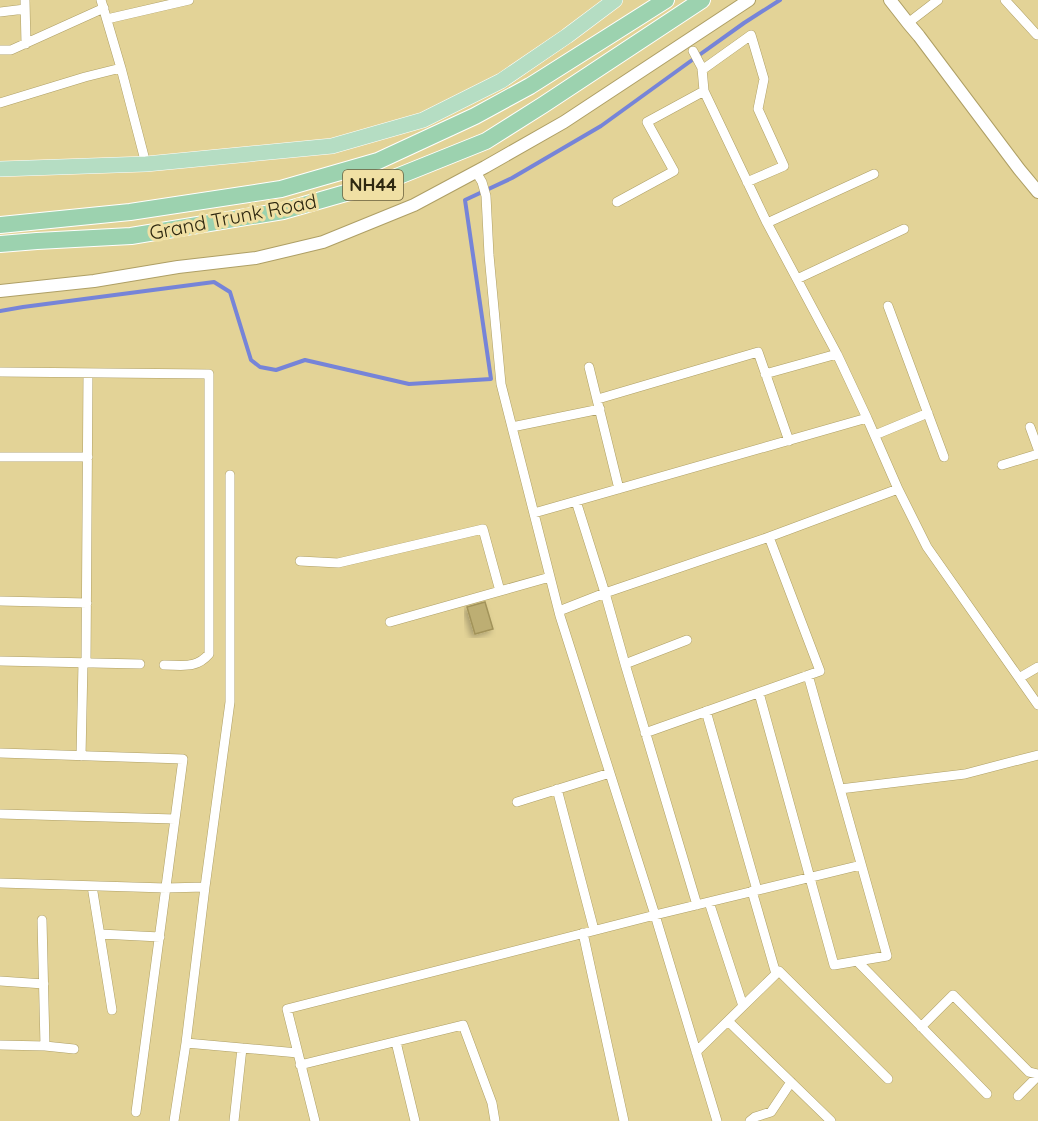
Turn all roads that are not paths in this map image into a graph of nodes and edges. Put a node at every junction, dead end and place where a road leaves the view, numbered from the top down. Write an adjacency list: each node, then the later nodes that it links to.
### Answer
1 (189, 0): 12 (street)
2 (615, 0): 22 (main road)
3 (666, 0): 30 (highway, Grand Trunk Road / NH44)
4 (702, 0): 32 (highway, Grand Trunk Road / NH44)
5 (749, 0): 25 (street)
6 (891, 0): 13 (street)
7 (938, 0): 13 (street)
8 (1005, 0): 14 (street)
9 (25, 4): 11 (street); 15 (street)
10 (102, 4): 12 (street); 15 (street)
11 (0, 12)
12 (107, 19): 18 (street)
13 (908, 23): 27 (street)
14 (1038, 34)
15 (26, 44): 16 (street)
16 (0, 51)
17 (693, 51): 19 (street)
18 (121, 68): 21 (street); 22 (street)
19 (702, 69): 20 (street); 26 (street)
20 (704, 91): 26 (street); 28 (street)
21 (0, 103)
22 (146, 164): 23 (main road)
23 (0, 169)
24 (874, 174): 29 (street)
25 (479, 177): 34 (street); 44 (street)
26 (747, 182): 29 (street)
27 (1038, 192)
28 (617, 202)
29 (766, 223): 33 (street)
30 (0, 225)
31 (904, 229): 33 (street)
32 (0, 244)
33 (797, 279): 36 (street)
34 (0, 291)
35 (888, 306): 42 (street)
36 (837, 354): 40 (street); 43 (street)
37 (590, 367): 41 (street)
38 (0, 372): 39 (street)
39 (88, 373): 51 (street); 72 (street)
40 (765, 374): 41 (street); 47 (street)
41 (599, 404): 44 (street); 54 (street)
42 (928, 413): 46 (street); 50 (street)
43 (867, 418): 46 (street); 47 (street)
44 (512, 427): 57 (street)
45 (1030, 427): 48 (street)
46 (875, 435): 55 (street)
47 (789, 441): 54 (street)
48 (1038, 452): 52 (street)
49 (0, 457): 51 (street)
50 (944, 457)
51 (88, 458): 64 (street)
52 (1002, 465)
53 (230, 476): 93 (street)
54 (619, 489): 56 (street)
55 (898, 489): 58 (street); 75 (street)
56 (576, 501): 57 (street); 62 (street)
57 (534, 513): 60 (street)
58 (770, 537): 62 (street); 74 (street)
59 (300, 561): 61 (street)
60 (550, 577): 61 (street); 65 (street)
61 (500, 591): 66 (street)
62 (605, 593): 65 (street); 71 (street)
63 (0, 601): 64 (street)
64 (87, 603): 69 (street)
65 (559, 611): 83 (street)
66 (390, 622)
67 (687, 640): 71 (street)
68 (0, 661): 69 (street)
69 (85, 663): 70 (street); 82 (street)
70 (140, 664)
71 (625, 664): 79 (street)
72 (164, 665)
73 (1038, 668): 75 (street)
74 (808, 675): 76 (street); 85 (street)
75 (1019, 678): 77 (street)
76 (759, 693): 78 (street); 90 (street)
77 (1038, 705)
78 (706, 711): 79 (street); 95 (street)
79 (645, 733): 97 (street)
80 (0, 753): 82 (street)
81 (1038, 755): 85 (street)
82 (81, 756): 88 (street)
83 (610, 773): 84 (street); 98 (street)
84 (557, 789): 86 (street); 100 (street)
85 (840, 789): 89 (street)
86 (517, 802)
87 (0, 814): 88 (street)
88 (175, 819): 94 (street)
89 (861, 865): 90 (street); 104 (street)
90 (810, 877): 95 (street); 104 (street)
91 (0, 883): 92 (street)
92 (92, 886): 94 (street); 102 (street)
93 (205, 887): 94 (street); 113 (street)
94 (166, 888): 103 (street)
95 (754, 890): 96 (street); 105 (street)
96 (709, 902): 97 (street); 108 (street)
97 (697, 904): 98 (street)
98 (655, 915): 100 (street); 118 (street)
99 (42, 920): 107 (street)
100 (594, 930): 101 (street)
101 (583, 933): 119 (street); 132 (street)
102 (100, 934): 103 (street); 109 (street)
103 (159, 936): 126 (street)
104 (857, 961): 111 (street)
105 (776, 974): 108 (street); 122 (street)
106 (0, 981): 107 (street)
107 (44, 984): 115 (street)
108 (743, 1006): 110 (street)
109 (112, 1010)
110 (728, 1021): 118 (street); 123 (street)
111 (921, 1027): 121 (street); 124 (street)
112 (396, 1042): 120 (street); 130 (street); 131 (street)
113 (186, 1043): 116 (street); 127 (street)
114 (0, 1045): 115 (street)
115 (45, 1046): 117 (street)
116 (242, 1048): 119 (street); 128 (street)
117 (74, 1049)
118 (696, 1052): 133 (street)
119 (298, 1053): 120 (street)
120 (300, 1065): 129 (street)
121 (1038, 1075): 125 (street)
122 (888, 1079)
123 (791, 1082): 134 (street); 135 (street)
124 (987, 1094)
125 (1018, 1096)
126 (136, 1112)
127 (174, 1121)
128 (234, 1121)
129 (315, 1121)
130 (415, 1121)
131 (495, 1121)
132 (624, 1121)
133 (717, 1121)
134 (750, 1121)
135 (831, 1121)

